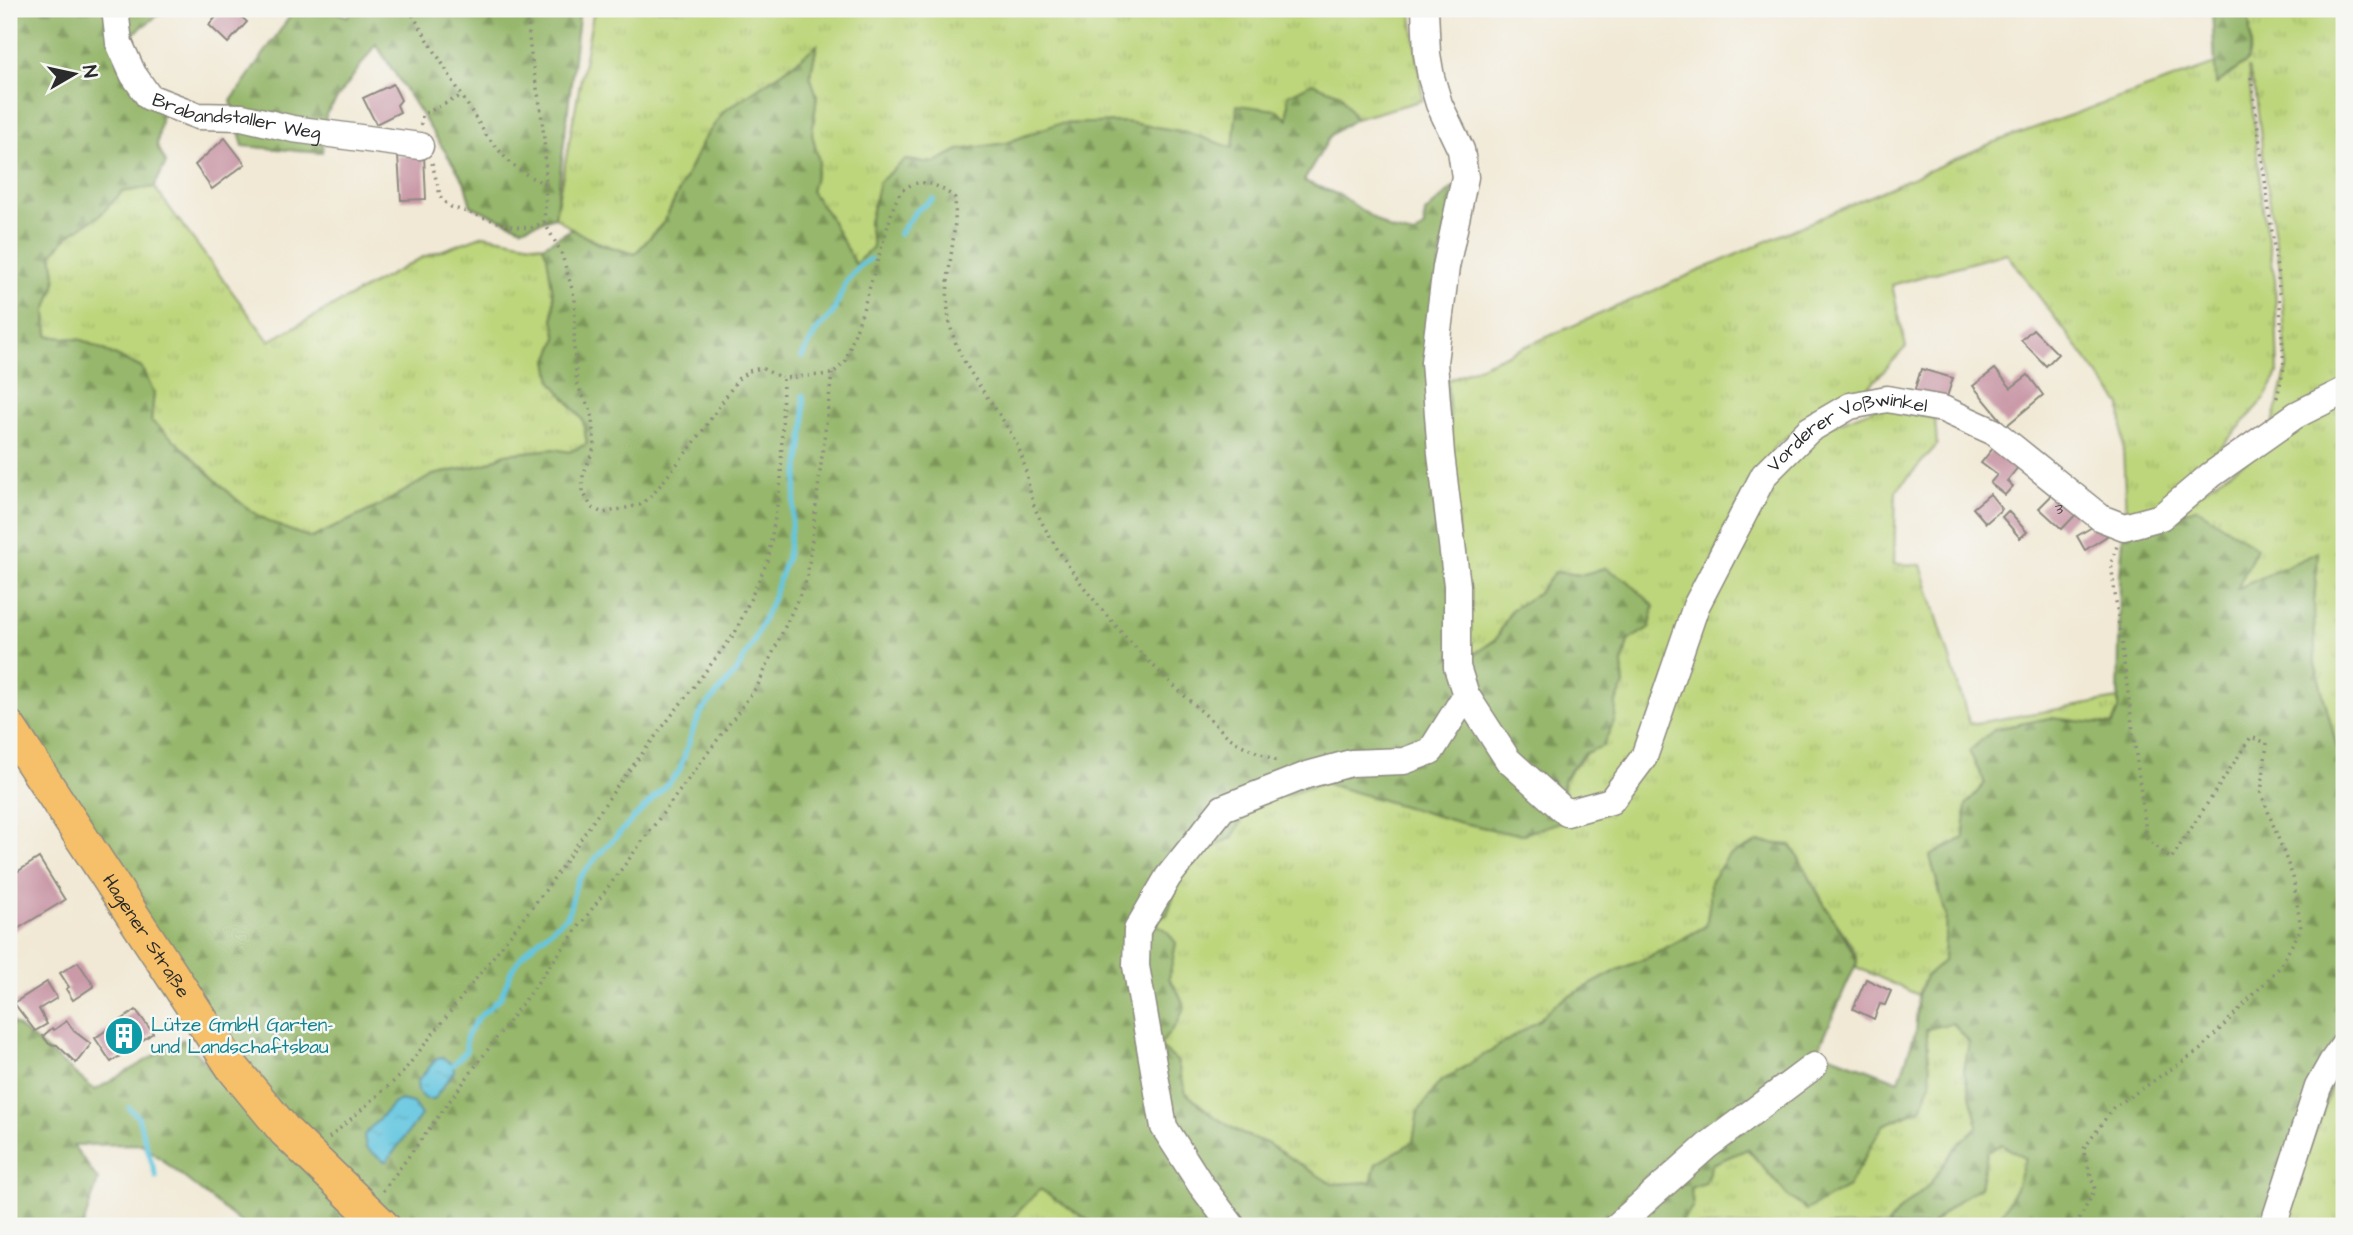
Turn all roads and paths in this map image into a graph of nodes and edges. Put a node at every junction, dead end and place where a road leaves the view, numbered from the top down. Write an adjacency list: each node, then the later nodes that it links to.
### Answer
1 (115, 9): 7 (street, Brabandstaller Weg)
2 (409, 9): 6 (path)
3 (528, 9): 8 (path)
4 (1425, 9): 15 (street)
5 (2251, 77): 13 (path)
6 (461, 96): 7 (path); 8 (path)
7 (421, 146): 9 (path)
8 (546, 184): 9 (path)
9 (544, 222): 11 (path)
10 (832, 374): 11 (path); 17 (path); 21 (path)
11 (783, 378): 20 (path)
12 (2344, 391): 13 (street)
13 (2269, 434): 14 (street)
14 (2124, 527): 15 (street, Vorderer Voßwinkel); 24 (path)
15 (1466, 695): 17 (street)
16 (9, 727): 20 (main road, Hagener Straße)
17 (1307, 775): 22 (street)
18 (2344, 1045): 25 (street)
19 (1814, 1066): 23 (street)
20 (307, 1154): 21 (main road, Hagener Straße)
21 (375, 1219)
22 (1231, 1226)
23 (1617, 1226)
24 (2076, 1226)
25 (2273, 1226)

